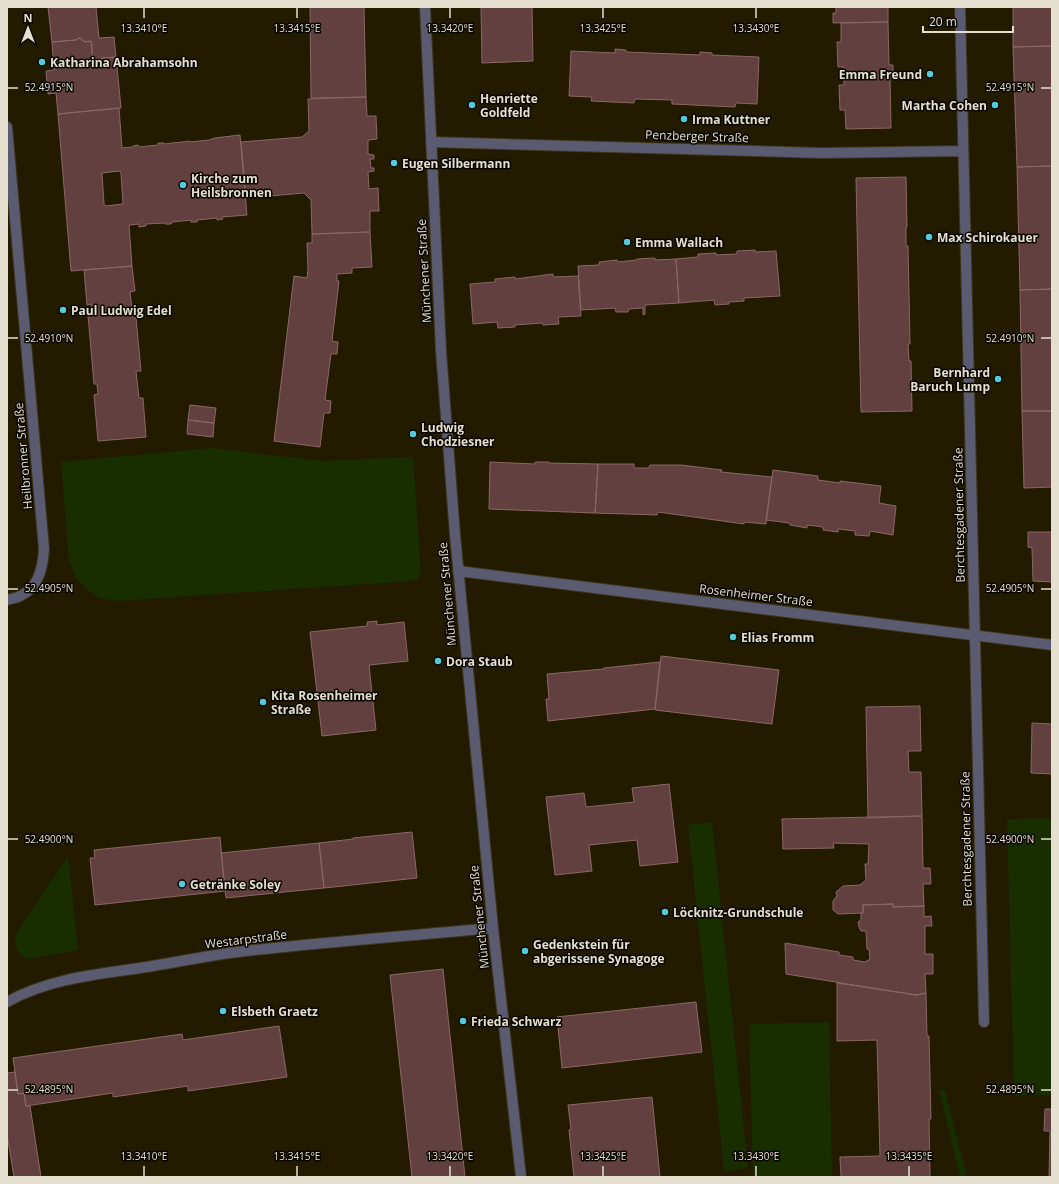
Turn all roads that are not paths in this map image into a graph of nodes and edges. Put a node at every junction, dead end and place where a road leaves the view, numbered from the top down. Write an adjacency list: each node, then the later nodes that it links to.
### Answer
1 (425, 7): 4 (street, Münchener Straße)
2 (960, 7): 5 (street, Berchtesgadener Straße)
3 (7, 127): 7 (street, Heilbronner Straße)
4 (431, 142): 5 (street, Penzberger Straße); 6 (street, Münchener Straße)
5 (963, 151): 8 (street, Berchtesgadener Straße)
6 (458, 571): 8 (street, Rosenheimer Straße); 10 (street, Münchener Straße)
7 (7, 600)
8 (975, 635): 9 (street, Rosenheimer Straße); 12 (street, Berchtesgadener Straße)
9 (1052, 645)
10 (493, 928): 11 (street, Westarpstraße); 13 (street, Münchener Straße)
11 (7, 1002)
12 (984, 1022)
13 (521, 1177)

